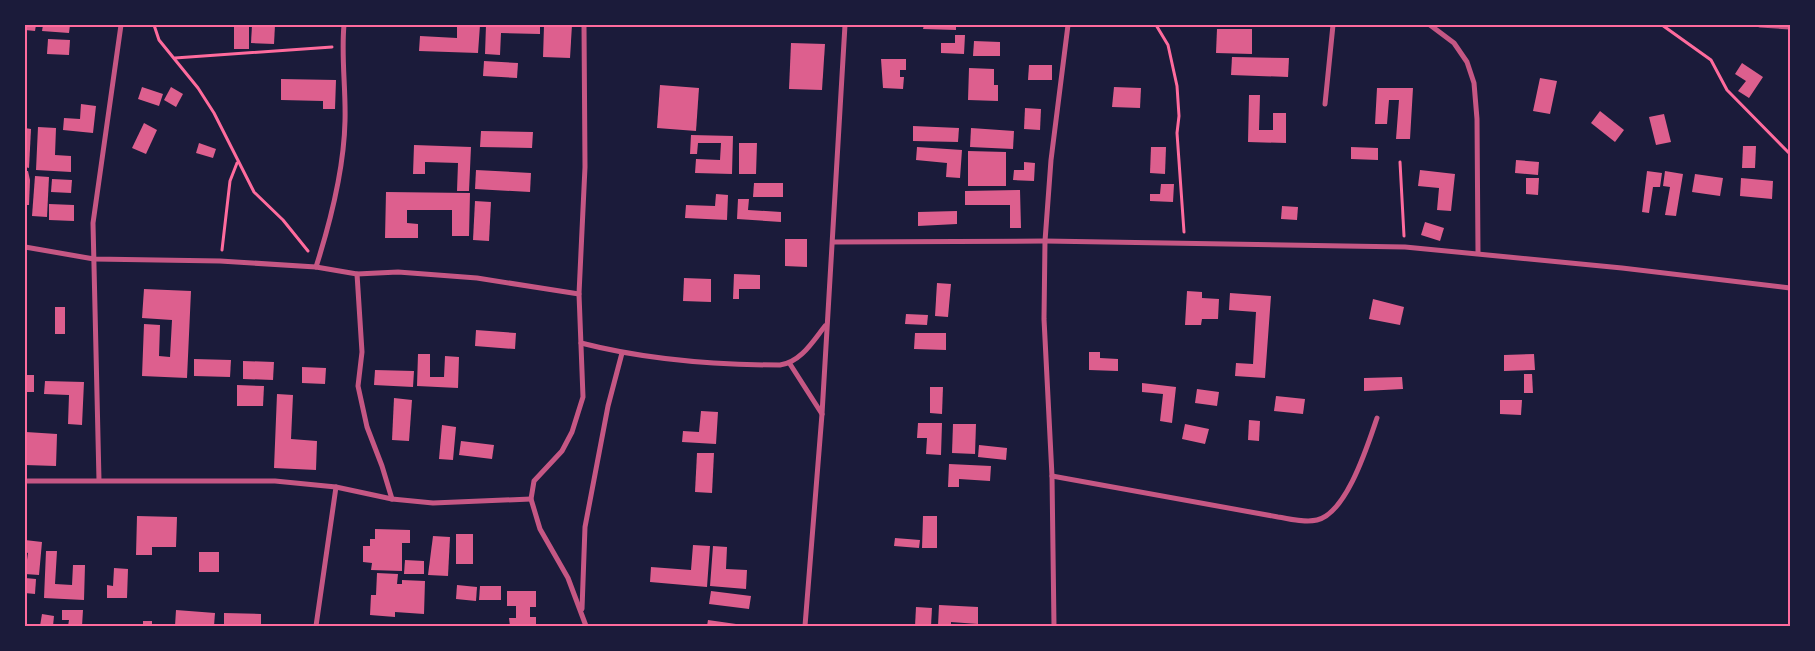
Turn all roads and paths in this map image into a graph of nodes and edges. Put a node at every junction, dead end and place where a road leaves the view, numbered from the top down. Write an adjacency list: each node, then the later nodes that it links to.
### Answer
1 (121, 25): 25 (street)
2 (154, 25): 14 (path)
3 (344, 25): 13 (street)
4 (584, 25): 30 (street)
5 (845, 25): 19 (street)
6 (1068, 25): 20 (street)
7 (1156, 25): 21 (path)
8 (1333, 25): 15 (street)
9 (1430, 25): 24 (street)
10 (1662, 25): 16 (path)
11 (1760, 25): 12 (street)
12 (1790, 27)
13 (342, 46): 14 (path); 27 (street)
14 (175, 58): 17 (path)
15 (1325, 104)
16 (1790, 154)
17 (237, 162): 26 (path); 27 (path)
18 (1400, 162): 23 (path)
19 (833, 242): 20 (street); 31 (street)
20 (1045, 242): 21 (street); 37 (street)
21 (1185, 243): 23 (street)
22 (25, 247): 25 (street)
23 (1405, 247): 24 (street)
24 (1478, 253): 29 (street)
25 (94, 259): 26 (street); 38 (street)
26 (220, 261): 27 (street)
27 (316, 267): 28 (street)
28 (357, 274): 30 (street); 41 (street)
29 (1790, 288)
30 (579, 294): 32 (street)
31 (826, 325): 34 (street); 35 (street)
32 (581, 343): 33 (street); 42 (street)
33 (622, 353): 34 (street); 43 (street)
34 (790, 364): 35 (street)
35 (822, 414): 46 (street)
36 (1377, 418): 37 (street)
37 (1052, 476): 47 (street)
38 (99, 480): 39 (street); 40 (street)
39 (25, 481)
40 (336, 487): 41 (street); 44 (street)
41 (392, 499): 42 (street)
42 (532, 499): 43 (street)
43 (582, 612): 45 (street)
44 (316, 626)
45 (586, 626)
46 (805, 626)
47 (1054, 626)

